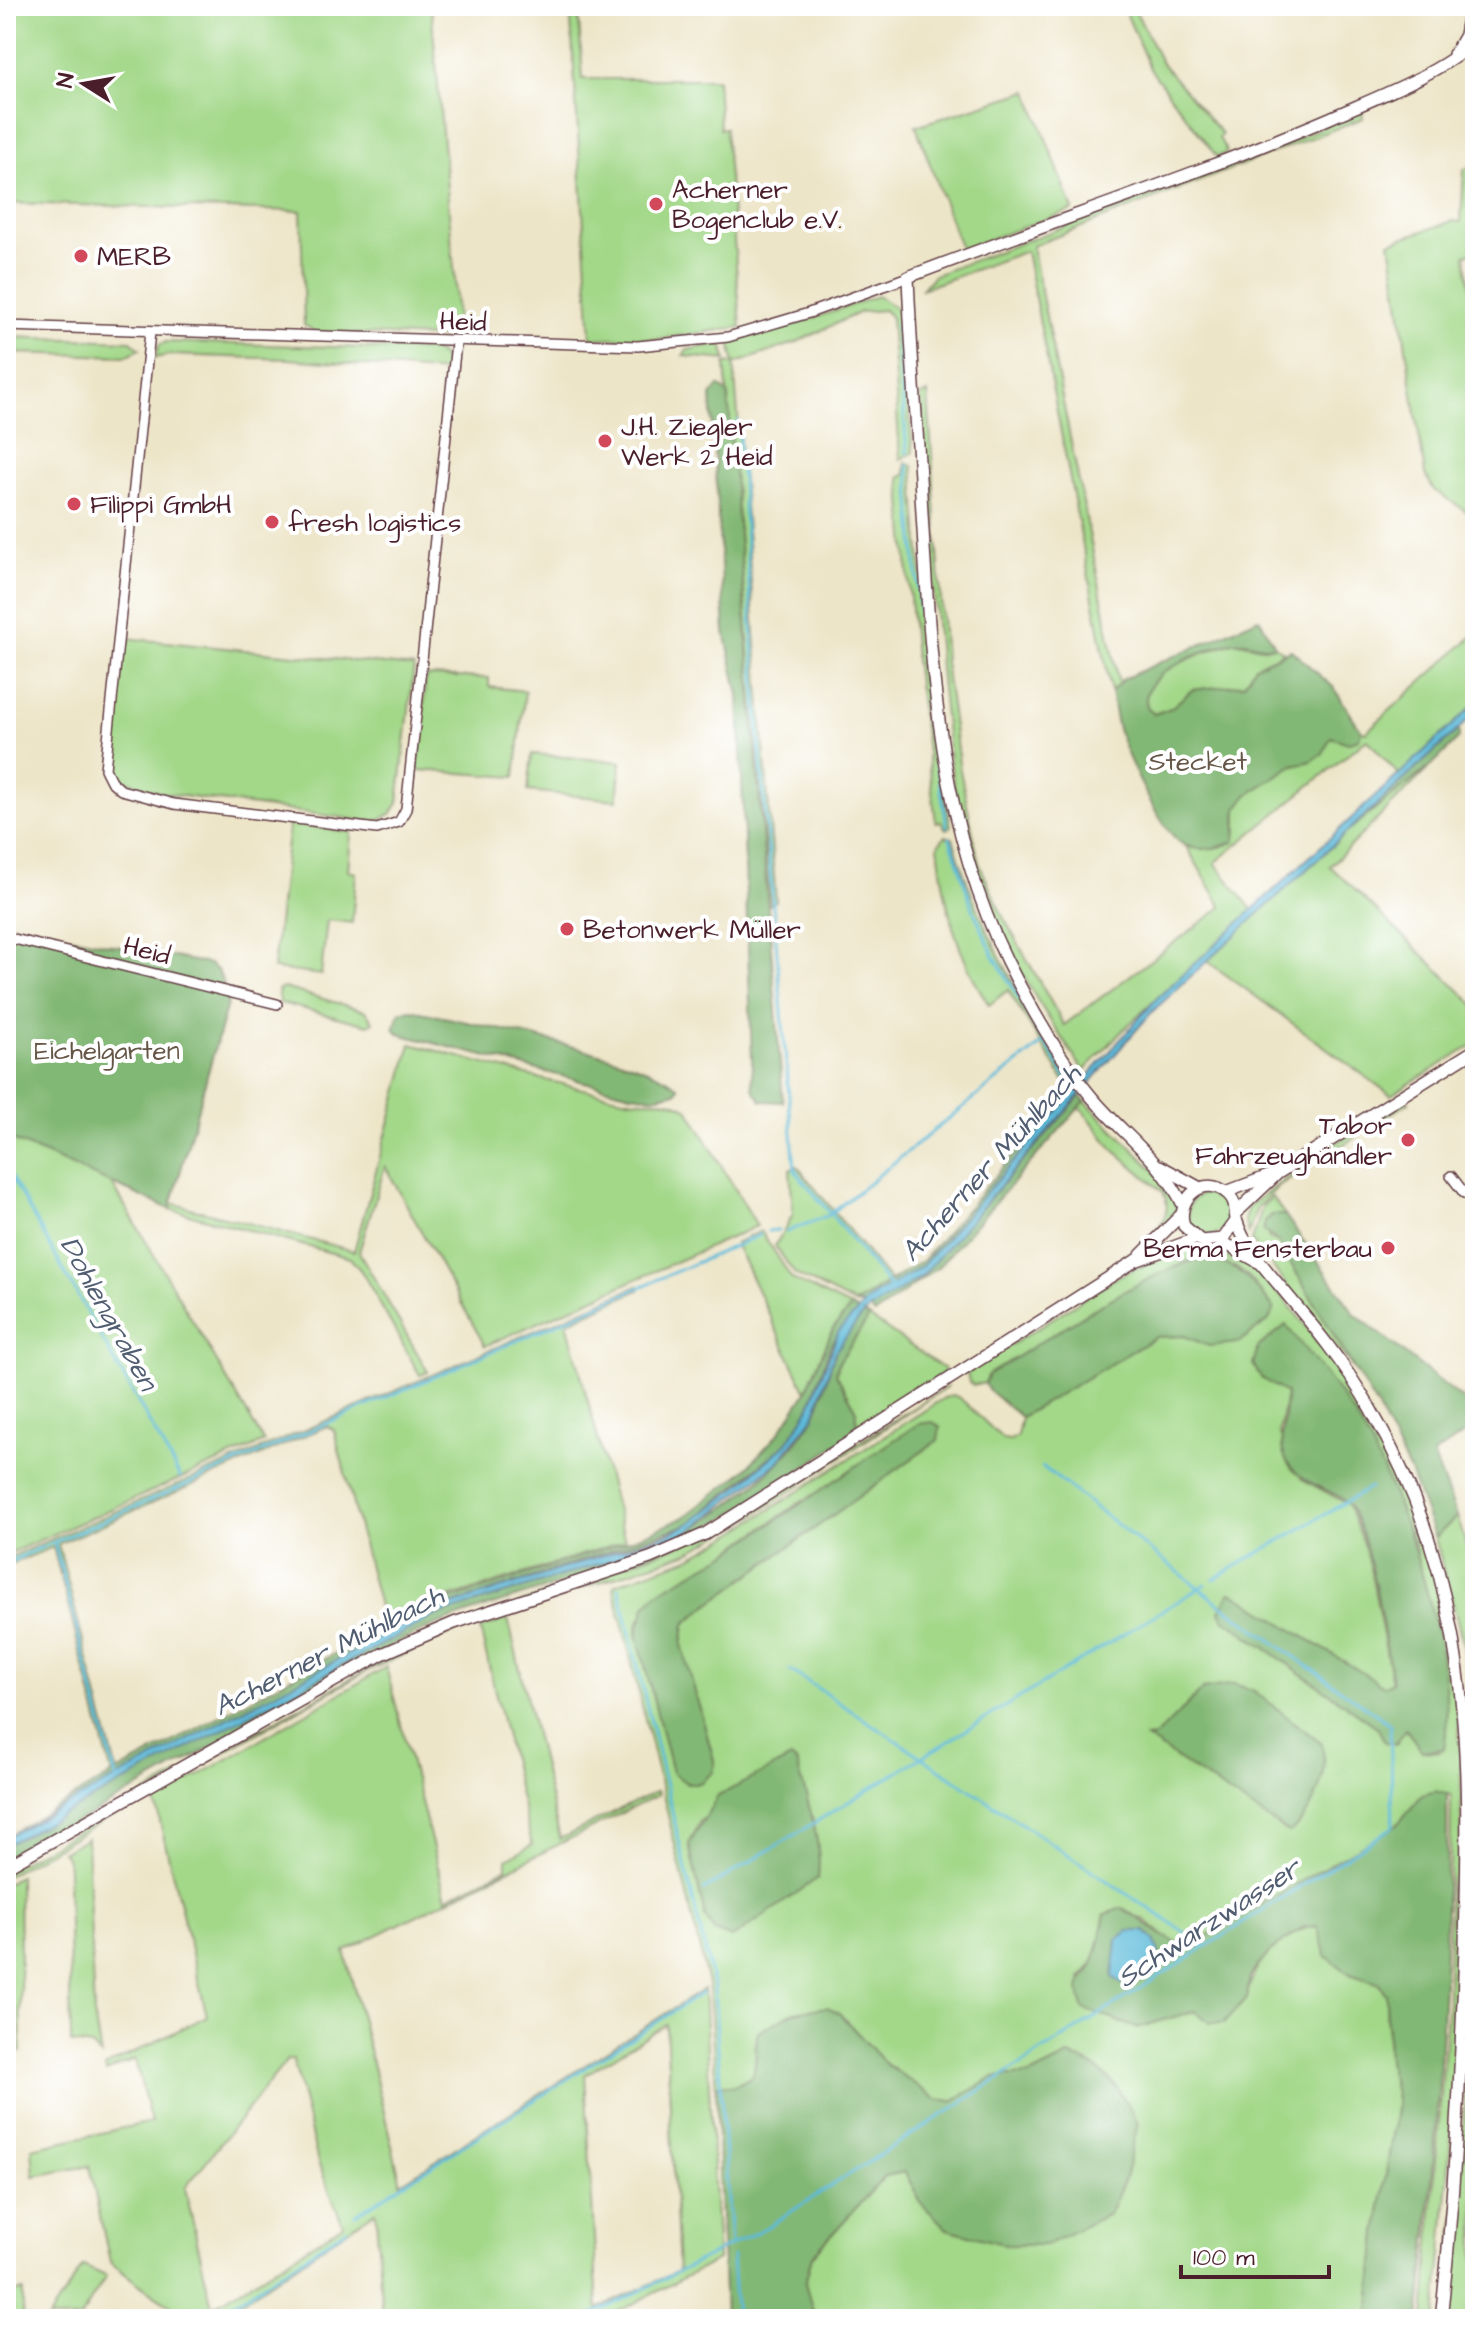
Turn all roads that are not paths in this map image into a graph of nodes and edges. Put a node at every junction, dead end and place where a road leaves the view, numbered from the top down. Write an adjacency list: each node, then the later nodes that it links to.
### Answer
1 (1470, 6): 2 (street)
2 (1472, 38): 3 (street)
3 (908, 277): 6 (street, Heid); 10 (street)
4 (6, 326): 5 (street, Heid)
5 (150, 332): 6 (street, Heid); 6 (street)
6 (456, 343)
7 (6, 937): 8 (street, Heid)
8 (277, 1004)
9 (1475, 1050): 11 (street)
10 (1156, 1164): 13 (street); 16 (street)
11 (1278, 1173): 14 (street); 17 (street)
12 (1451, 1176): 15 (street)
13 (1200, 1188): 14 (street); 16 (street)
14 (1226, 1192): 17 (street)
15 (1475, 1198)
16 (1182, 1210): 18 (street); 20 (street)
17 (1236, 1217): 19 (street); 21 (street)
18 (1195, 1239): 19 (street); 20 (street)
19 (1219, 1240): 21 (street)
20 (1135, 1261): 26 (street)
21 (1261, 1264): 22 (street)
22 (1471, 1770): 23 (street)
23 (1471, 1786): 25 (street)
24 (1475, 1833): 25 (street)
25 (1466, 1861): 27 (street)
26 (6, 1867)
27 (1441, 2319)

